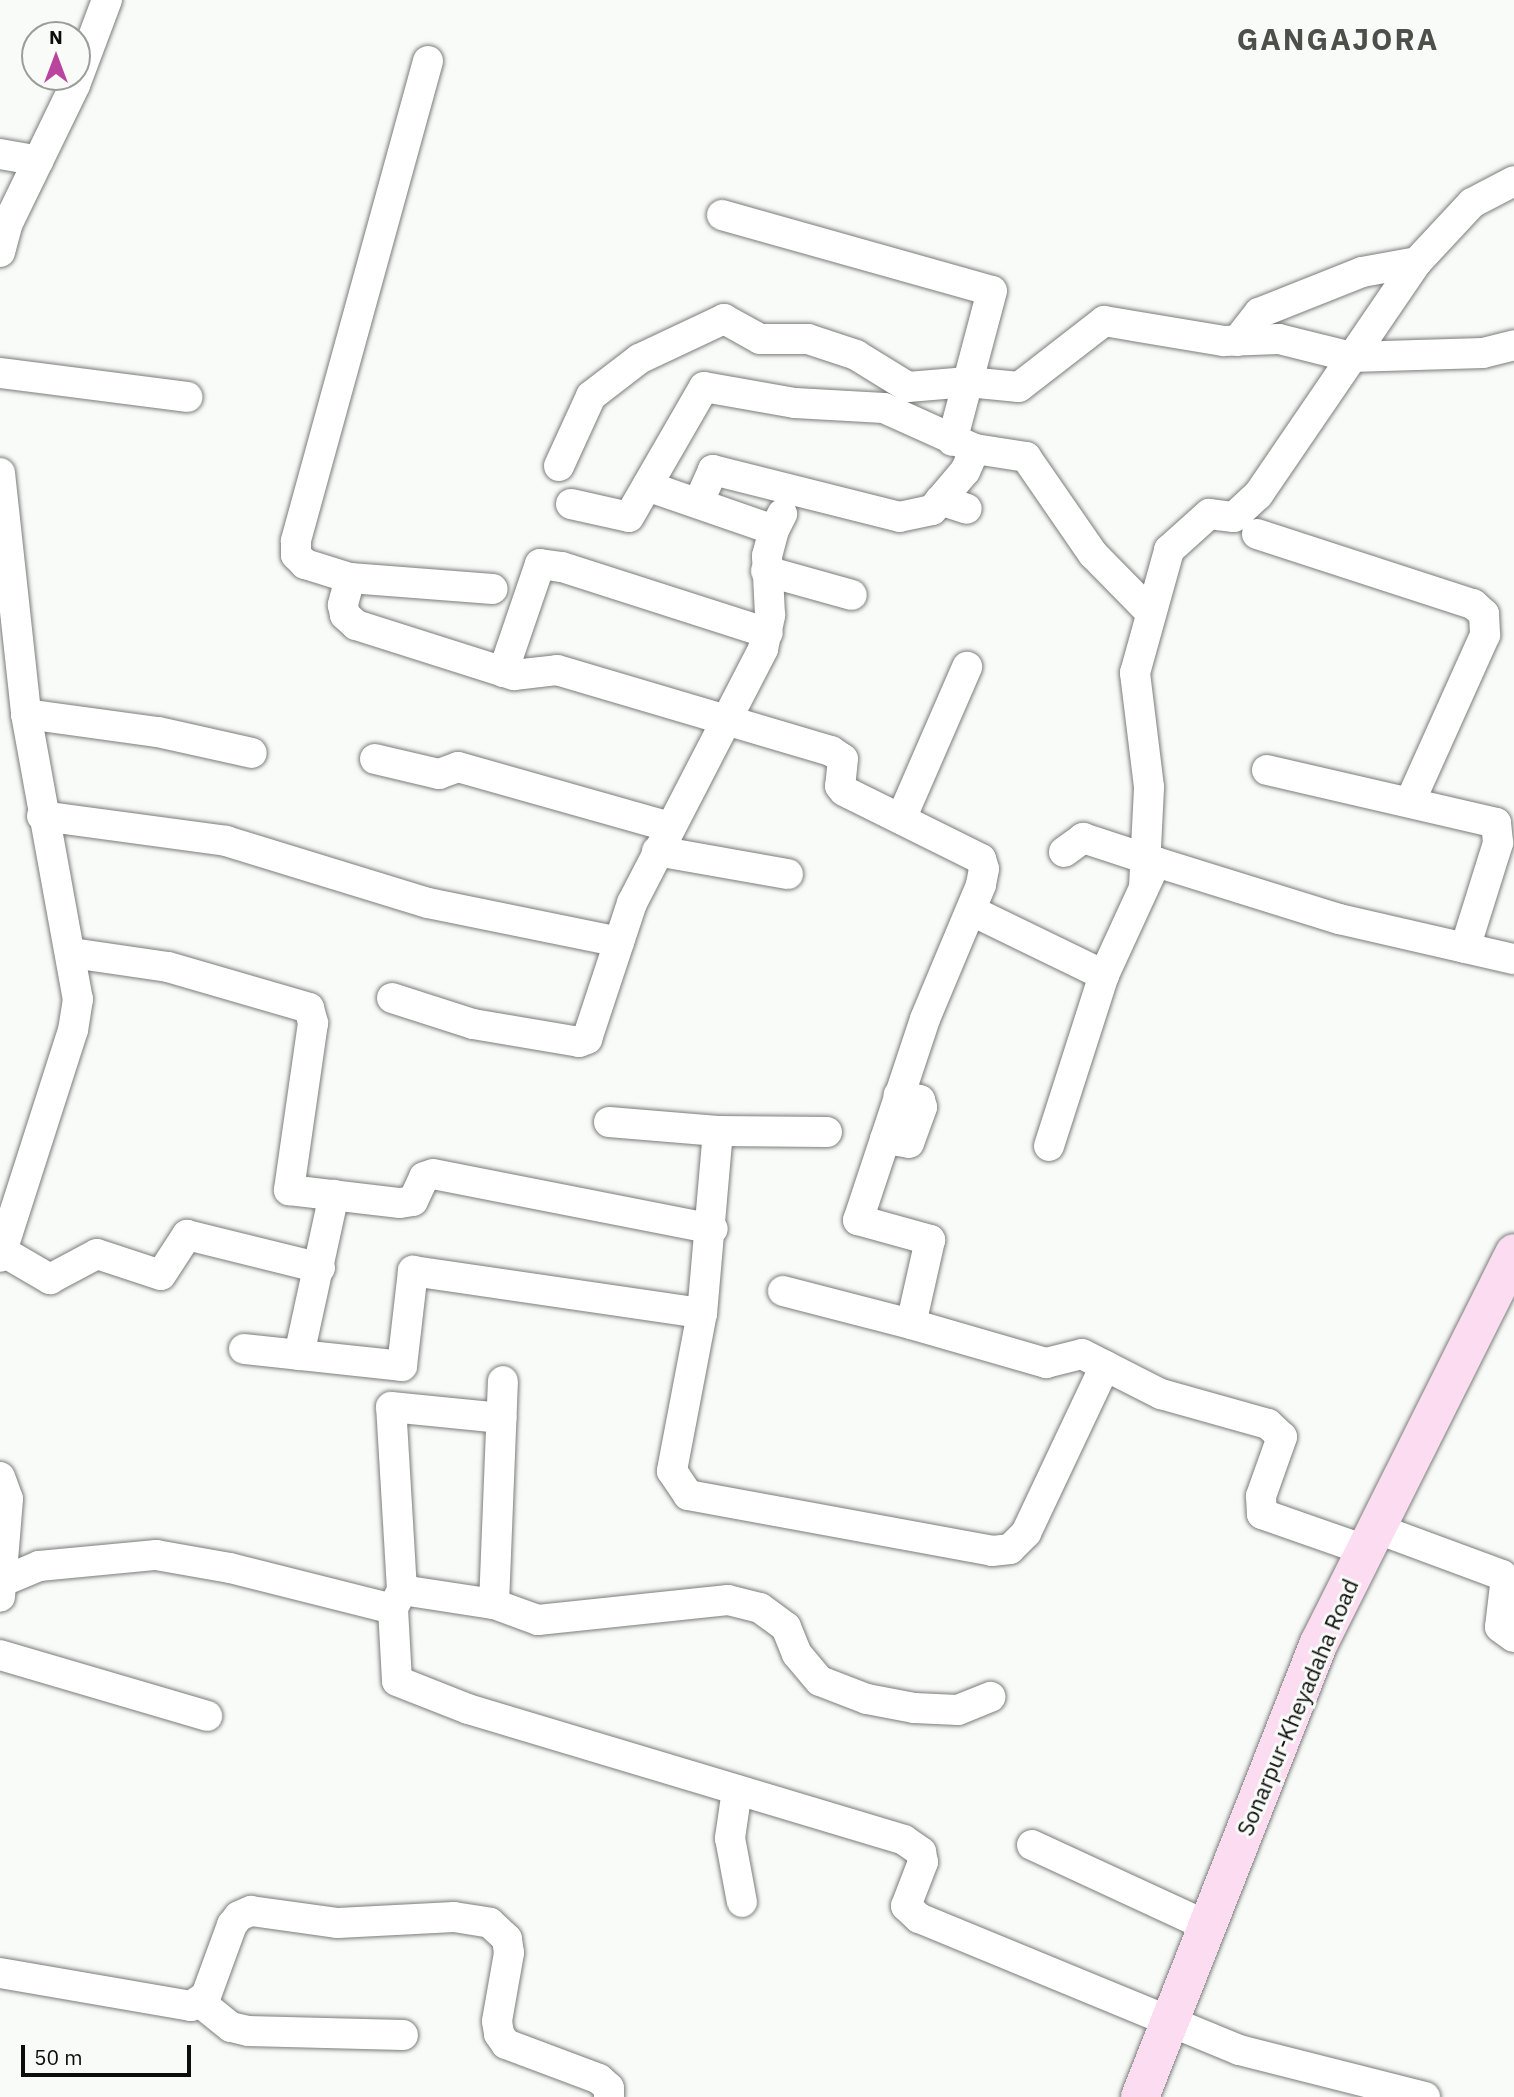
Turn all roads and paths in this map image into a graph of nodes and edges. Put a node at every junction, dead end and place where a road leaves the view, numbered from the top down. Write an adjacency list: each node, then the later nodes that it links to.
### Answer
1 (107, 0): 4 (street)
2 (428, 61): 25 (street)
3 (0, 154): 4 (street)
4 (38, 161): 7 (street)
5 (1514, 180): 8 (street)
6 (723, 215): 13 (street)
7 (0, 252)
8 (1417, 262): 9 (street); 11 (street)
9 (1237, 341): 11 (street); 13 (street)
10 (1514, 345): 11 (street)
11 (1351, 357): 28 (street)
12 (0, 373): 14 (street)
13 (968, 382): 15 (street); 16 (street)
14 (187, 397)
15 (963, 445): 17 (street); 19 (street); 28 (street)
16 (559, 466)
17 (647, 486): 20 (street); 21 (street)
18 (1, 491): 32 (street)
19 (793, 491): 20 (street); 22 (street)
20 (698, 503): 22 (street)
21 (571, 504)
22 (774, 530): 24 (street)
23 (1257, 534): 37 (street)
24 (766, 571): 27 (street); 29 (street)
25 (351, 578): 26 (street); 31 (street)
26 (493, 589)
27 (852, 595)
28 (1151, 613): 42 (street)
29 (768, 633): 31 (street); 33 (street)
30 (967, 667): 39 (street)
31 (503, 672): 33 (street)
32 (26, 714): 34 (street); 38 (street)
33 (726, 720): 39 (street); 40 (street)
34 (251, 752)
35 (375, 759): 40 (street)
36 (1267, 770): 37 (street)
37 (1410, 802): 46 (street)
38 (42, 816): 45 (street); 47 (street)
39 (901, 819): 44 (street)
40 (664, 839): 43 (street); 45 (street)
41 (1064, 852): 42 (street)
42 (1149, 869): 46 (street); 49 (street)
43 (788, 874)
44 (972, 911): 49 (street); 62 (street)
45 (619, 942): 50 (street)
46 (1465, 948): 48 (street)
47 (72, 953): 55 (street); 58 (street)
48 (1514, 959)
49 (1104, 975): 54 (street)
50 (391, 998)
51 (610, 1122): 52 (street)
52 (718, 1131): 53 (street); 56 (street)
53 (827, 1132)
54 (1049, 1146)
55 (334, 1195): 56 (street); 59 (street)
56 (713, 1229): 61 (street)
57 (1514, 1253): 69 (main road, Sonarpur-Kheyadaha Road)
58 (1, 1254): 59 (street)
59 (320, 1268): 64 (street)
60 (783, 1291): 62 (street)
61 (702, 1313): 64 (street); 65 (street)
62 (911, 1324): 65 (street)
63 (244, 1349): 64 (street)
64 (299, 1355)
65 (1105, 1366): 69 (street)
66 (503, 1381): 67 (street)
67 (501, 1418): 71 (street); 72 (street)
68 (0, 1477): 70 (street)
69 (1370, 1539): 73 (street); 80 (main road, Sonarpur-Kheyadaha Road)
70 (1, 1591): 71 (street)
71 (398, 1600): 72 (street); 77 (street)
72 (494, 1604): 75 (street)
73 (1514, 1637)
74 (0, 1655): 76 (street)
75 (990, 1696)
76 (207, 1716)
77 (737, 1790): 79 (street); 83 (street)
78 (1032, 1845): 80 (street)
79 (742, 1902)
80 (1205, 1925): 83 (main road, Sonarpur-Kheyadaha Road)
81 (0, 1973): 82 (street)
82 (201, 2003): 84 (street); 85 (street)
83 (1166, 2022): 86 (main road, Sonarpur-Kheyadaha Road); 87 (street)
84 (403, 2035)
85 (609, 2097)
86 (1140, 2097)
87 (1425, 2097)

